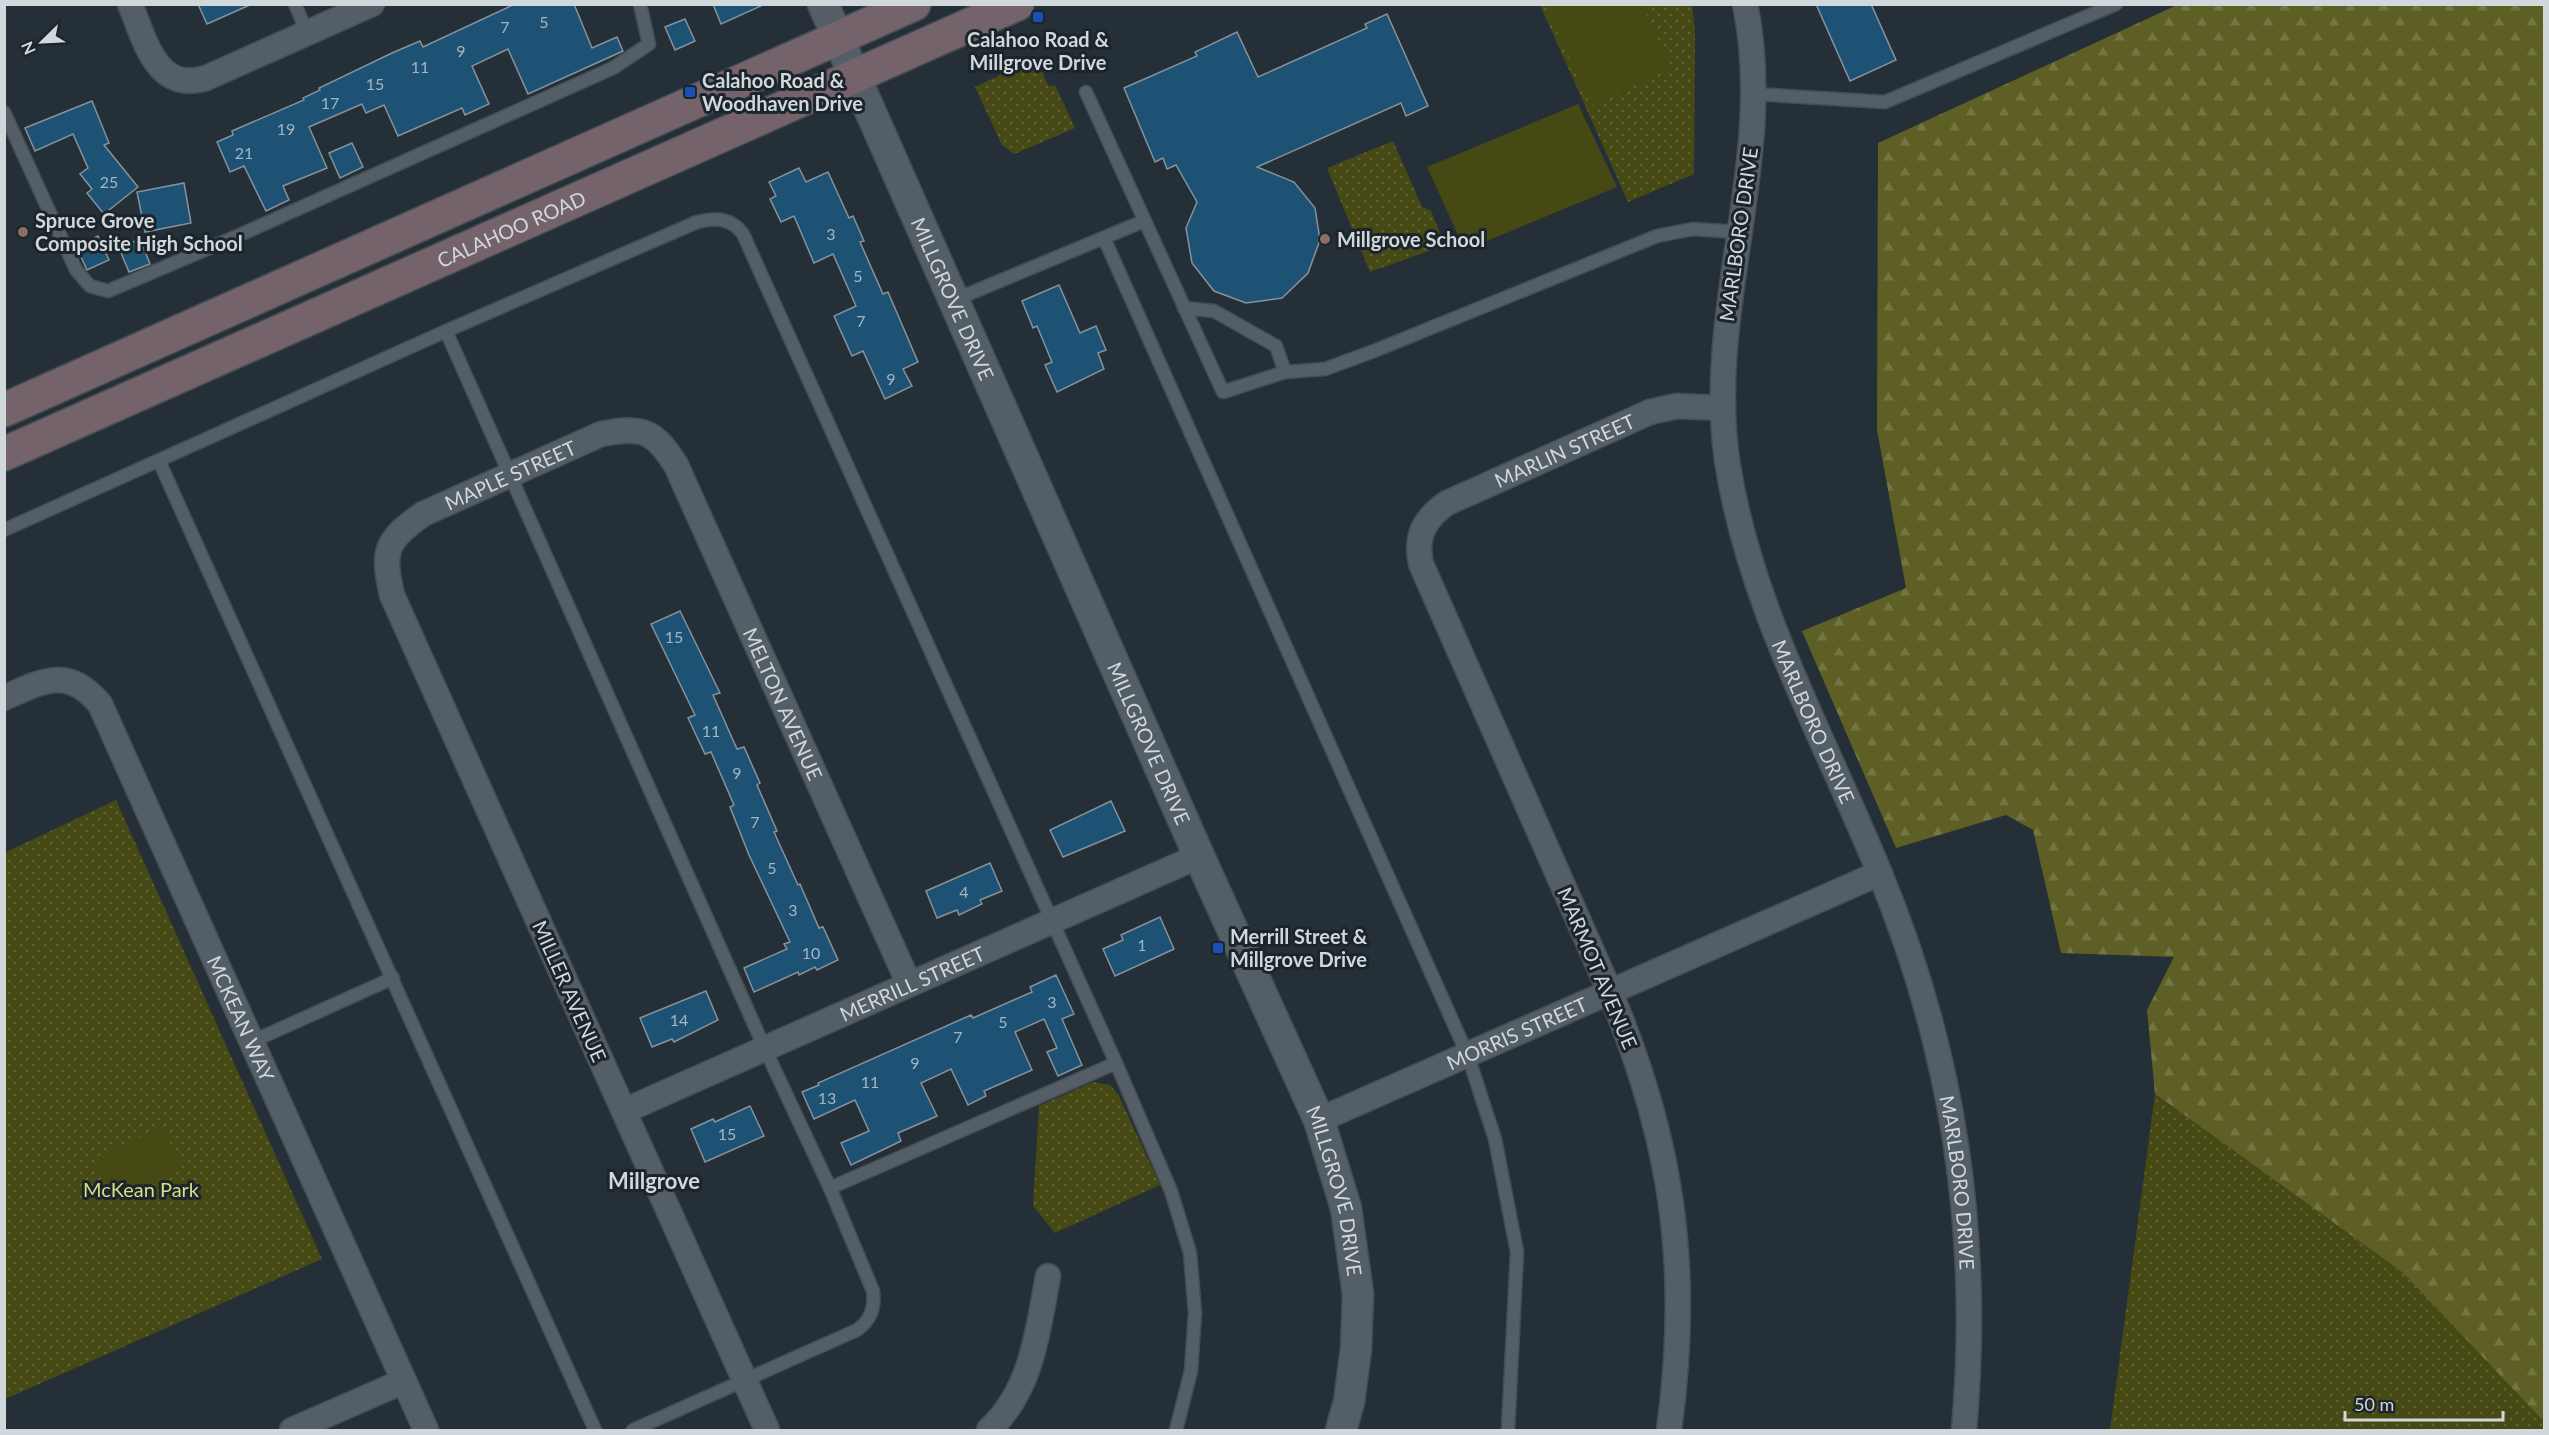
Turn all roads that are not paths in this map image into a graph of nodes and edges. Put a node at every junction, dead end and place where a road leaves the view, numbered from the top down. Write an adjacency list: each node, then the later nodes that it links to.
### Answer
1 (130, 4): 10 (street)
2 (295, 4): 10 (lane)
3 (372, 4): 10 (street)
4 (640, 4): 15 (lane)
5 (824, 4): 11 (street, MILLGROVE DRIVE)
6 (914, 4): 11 (main road, CALAHOO ROAD)
7 (1017, 4): 12 (main road, CALAHOO ROAD)
8 (1746, 4): 14 (street, MARLBORO DRIVE)
9 (2116, 4): 14 (lane)
10 (307, 33)
11 (838, 38): 12 (street, MILLGROVE DRIVE); 24 (main road, CALAHOO ROAD)
12 (855, 76): 19 (street, MILLGROVE DRIVE); 26 (main road, CALAHOO ROAD)
13 (1086, 92): 16 (lane)
14 (1754, 94): 17 (street, MARLBORO DRIVE)
15 (4, 112)
16 (1144, 221): 18 (lane); 20 (lane)
17 (1739, 232): 22 (lane); 23 (street, MARLBORO DRIVE)
18 (1104, 238): 19 (lane); 41 (lane)
19 (953, 300): 33 (street, MILLGROVE DRIVE)
20 (1185, 308): 22 (lane); 22 (lane)
21 (446, 331): 27 (lane); 28 (lane); 35 (lane)
22 (1285, 372)
23 (1724, 408): 30 (street, MARLIN STREET); 34 (street, MARLBORO DRIVE)
24 (4, 410)
25 (646, 433): 28 (street, MAPLE STREET); 37 (street, MELTON AVENUE)
26 (4, 454)
27 (159, 461): 29 (lane); 36 (lane)
28 (511, 474): 31 (street, MAPLE STREET); 40 (lane)
29 (4, 530)
30 (1422, 531): 38 (street, MARMOT AVENUE)
31 (388, 548): 43 (street, MILLER AVENUE)
32 (4, 698): 39 (street, MCKEAN WAY)
33 (1199, 856): 35 (street, MERRILL STREET); 44 (street, MILLGROVE DRIVE)
34 (1880, 873): 38 (street, MORRIS STREET); 59 (street, MARLBORO DRIVE)
35 (1051, 921): 37 (street, MERRILL STREET); 42 (lane)
36 (393, 978): 39 (lane); 51 (lane)
37 (909, 984): 40 (street, MERRILL STREET)
38 (1610, 992): 41 (street, MORRIS STREET); 58 (street, MARMOT AVENUE)
39 (251, 1042): 47 (street, MCKEAN WAY)
40 (765, 1049): 43 (street, MERRILL STREET); 45 (lane)
41 (1468, 1056): 44 (street, MORRIS STREET); 57 (lane)
42 (1116, 1063): 45 (lane); 55 (lane)
43 (624, 1111): 48 (street, MILLER AVENUE)
44 (1319, 1120): 56 (street, MILLGROVE DRIVE)
45 (830, 1188): 48 (lane)
46 (1048, 1276): 54 (street)
47 (404, 1382): 49 (street); 50 (street, MCKEAN WAY)
48 (746, 1382): 52 (lane); 53 (street, MILLER AVENUE)
49 (292, 1431)
50 (426, 1431)
51 (595, 1431)
52 (633, 1431)
53 (767, 1431)
54 (988, 1431)
55 (1176, 1431)
56 (1341, 1431)
57 (1508, 1431)
58 (1669, 1431)
59 (1964, 1431)

